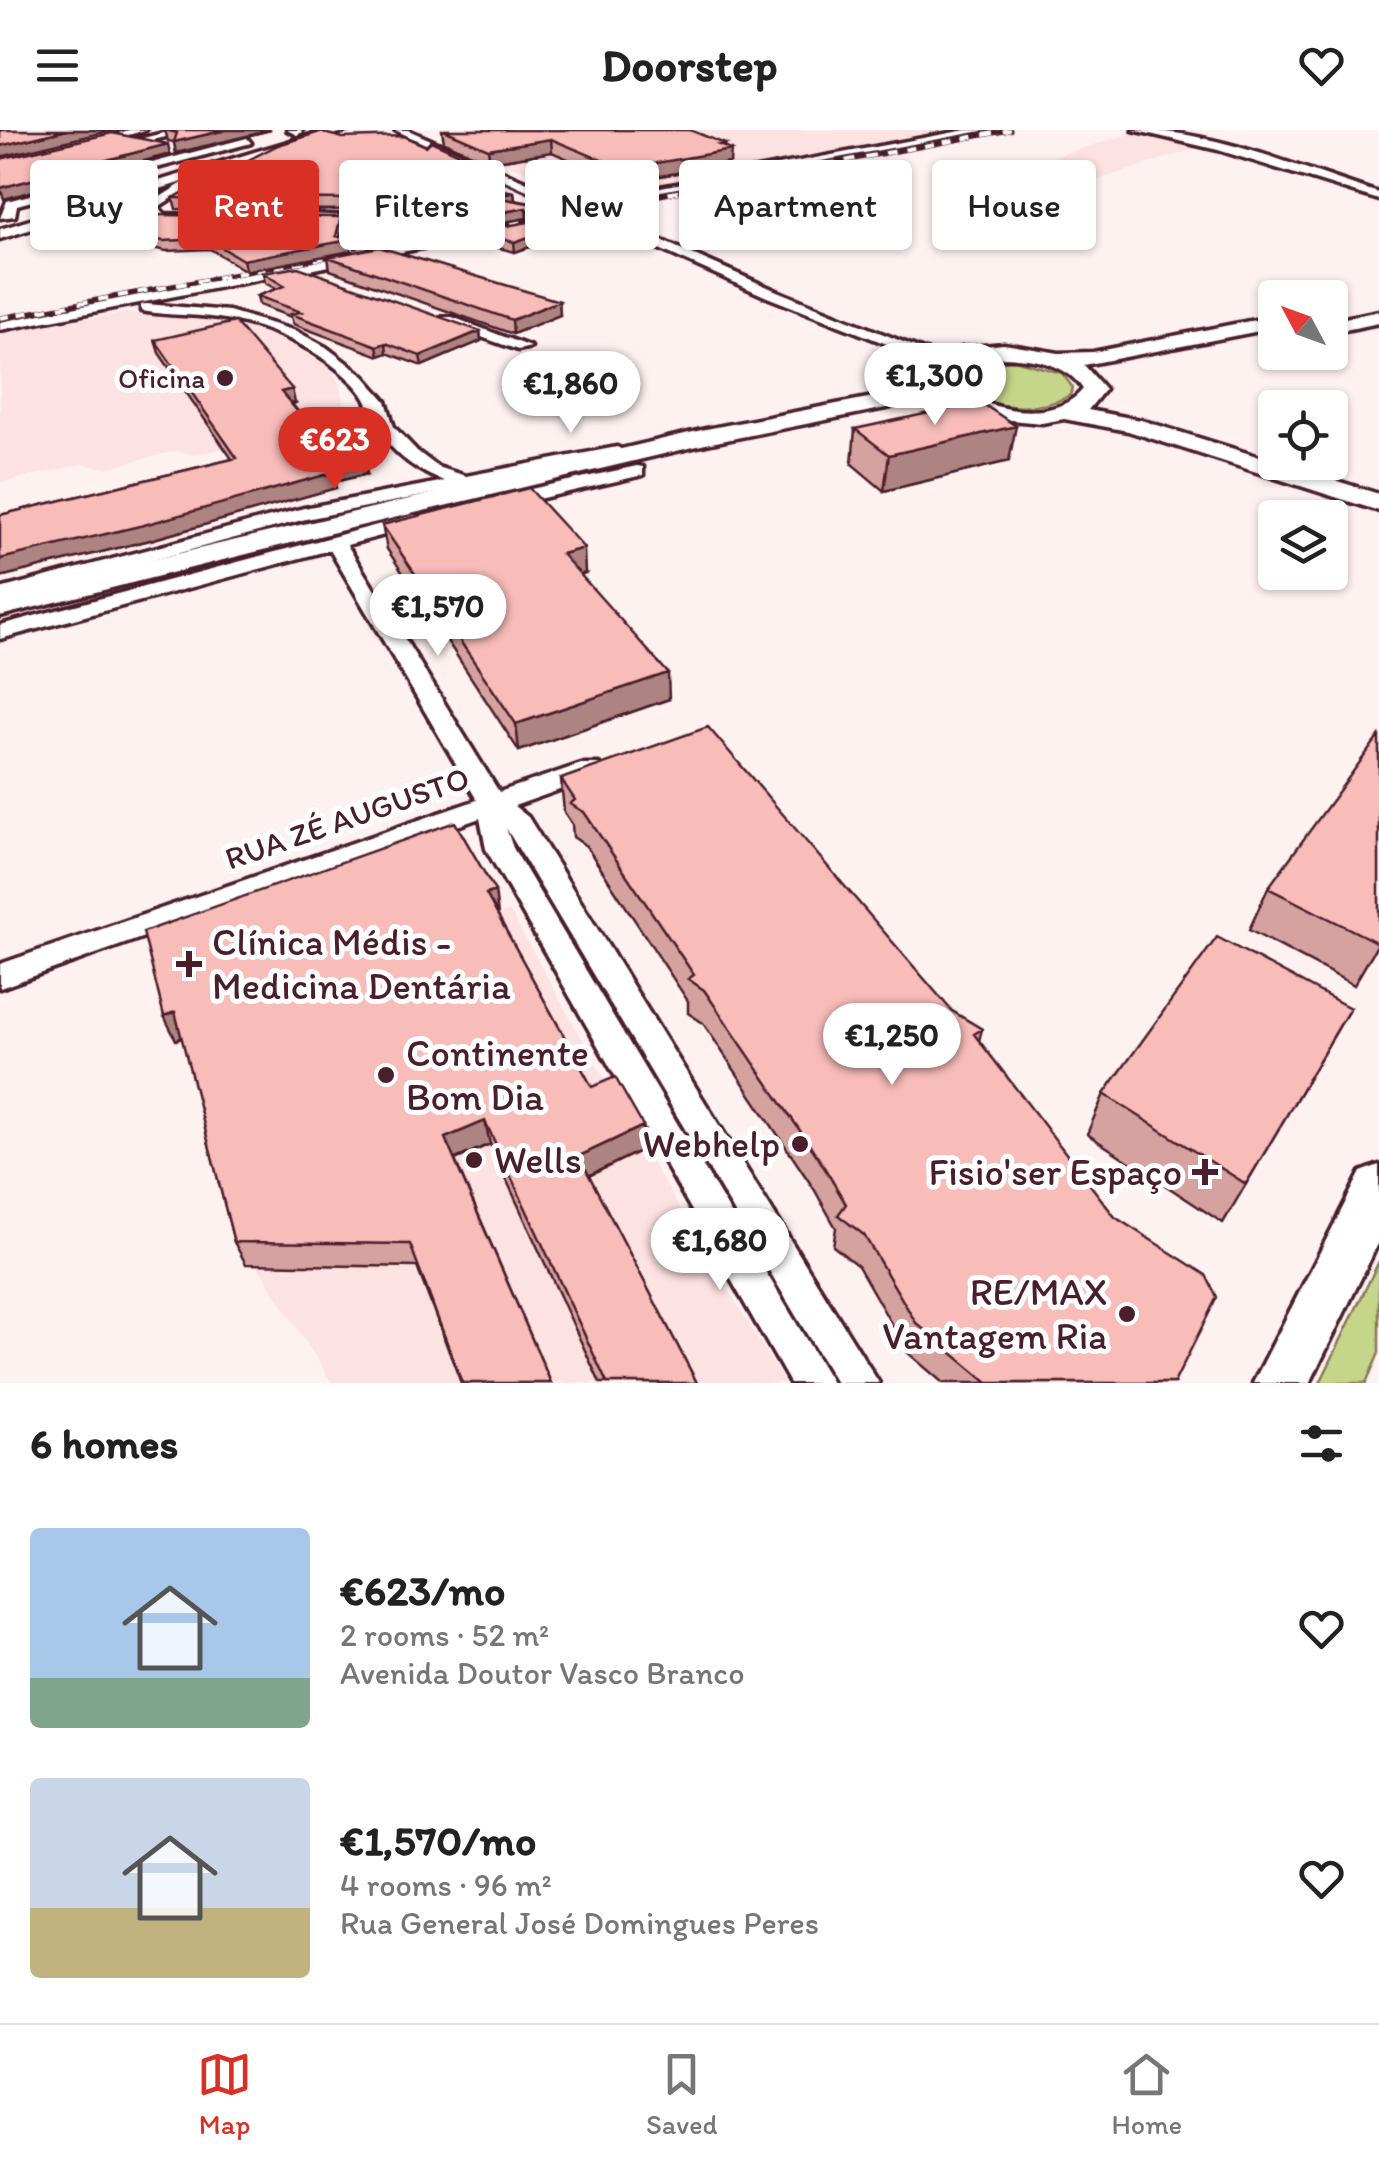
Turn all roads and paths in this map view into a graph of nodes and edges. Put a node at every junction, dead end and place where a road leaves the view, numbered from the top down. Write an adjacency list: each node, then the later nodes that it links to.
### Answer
1 (192, 130): 8 (street)
2 (324, 130): 22 (main road)
3 (342, 130): 15 (main road)
4 (400, 130): 12 (street)
5 (416, 130): 13 (street)
6 (982, 130): 16 (street)
7 (1138, 130): 18 (street)
8 (143, 135): 10 (street); 11 (street)
9 (247, 141): 19 (street)
10 (78, 145)
11 (173, 148)
12 (467, 160)
13 (525, 176)
14 (505, 177): 38 (street)
15 (177, 181): 22 (main road)
16 (659, 189)
17 (178, 190): 20 (street)
18 (1379, 197)
19 (5, 214)
20 (178, 217)
21 (525, 224): 24 (street)
22 (0, 231)
23 (659, 234): 38 (street)
24 (301, 268): 25 (street); 27 (street)
25 (339, 281)
26 (1379, 301): 28 (main road)
27 (152, 302): 31 (street); 31 (street); 46 (street)
28 (1348, 307)
29 (431, 314): 36 (street)
30 (1379, 317): 32 (main road)
31 (28, 320): 34 (street)
32 (1348, 324)
33 (1258, 325): 37 (main road)
34 (0, 326)
35 (1258, 343): 39 (main road)
36 (523, 346)
37 (1058, 360): 38 (main road); 39 (main road)
38 (946, 365): 40 (main road); 42 (main road)
39 (1093, 386): 41 (main road); 43 (main road)
40 (980, 409): 41 (main road); 44 (main road)
41 (1064, 412): 48 (main road)
42 (686, 441): 46 (street); 51 (main road)
43 (1258, 449)
44 (637, 471): 49 (street); 52 (main road)
45 (1348, 476): 47 (main road)
46 (464, 480): 50 (street)
47 (1379, 486)
48 (1379, 504)
49 (335, 541): 53 (street); 55 (street)
50 (0, 594)
51 (0, 607)
52 (0, 618)
53 (0, 632)
54 (614, 761): 55 (street, RUA ZÉ AUGUSTO)
55 (494, 804): 56 (street, RUA ZÉ AUGUSTO); 58 (street); 59 (street)
56 (0, 976)
57 (1379, 1188): 60 (main road)
58 (812, 1383)
59 (859, 1383)
60 (1281, 1383)

